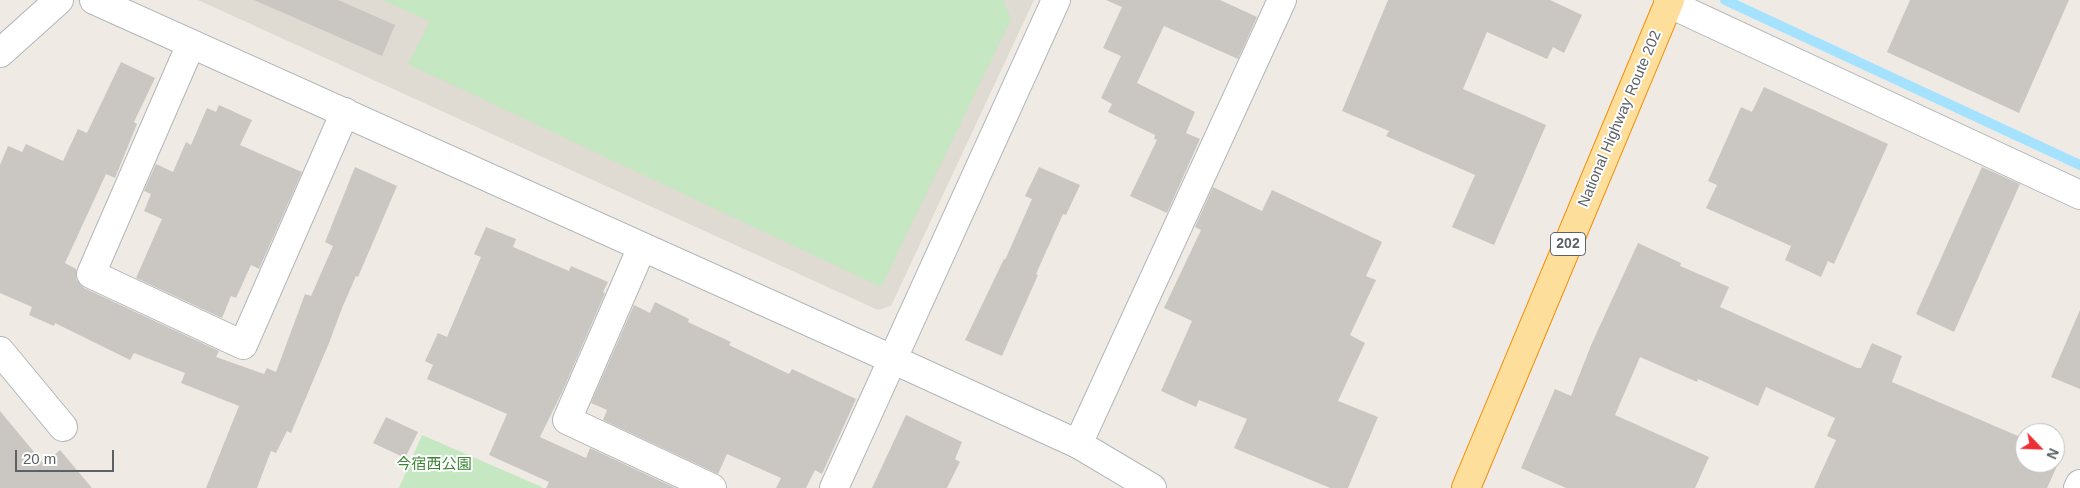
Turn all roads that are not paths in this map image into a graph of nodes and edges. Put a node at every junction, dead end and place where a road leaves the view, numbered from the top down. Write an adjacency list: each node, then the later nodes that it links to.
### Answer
1 (59, 0): 7 (street)
2 (94, 0): 6 (street)
3 (1056, 0): 12 (street)
4 (1282, 0): 14 (street)
5 (1669, 2): 9 (street); 19 (highway, National Highway Route 202 / 202)
6 (191, 44): 8 (street); 8 (street)
7 (0, 53)
8 (345, 112): 10 (street)
9 (2080, 195)
10 (642, 247): 12 (street); 16 (street)
11 (0, 351): 13 (street)
12 (894, 360): 14 (street); 17 (street)
13 (63, 427)
14 (1078, 444): 18 (street)
15 (2080, 484): 20 (street)
16 (712, 488)
17 (834, 488)
18 (1152, 488)
19 (1466, 488)
20 (2078, 488)

